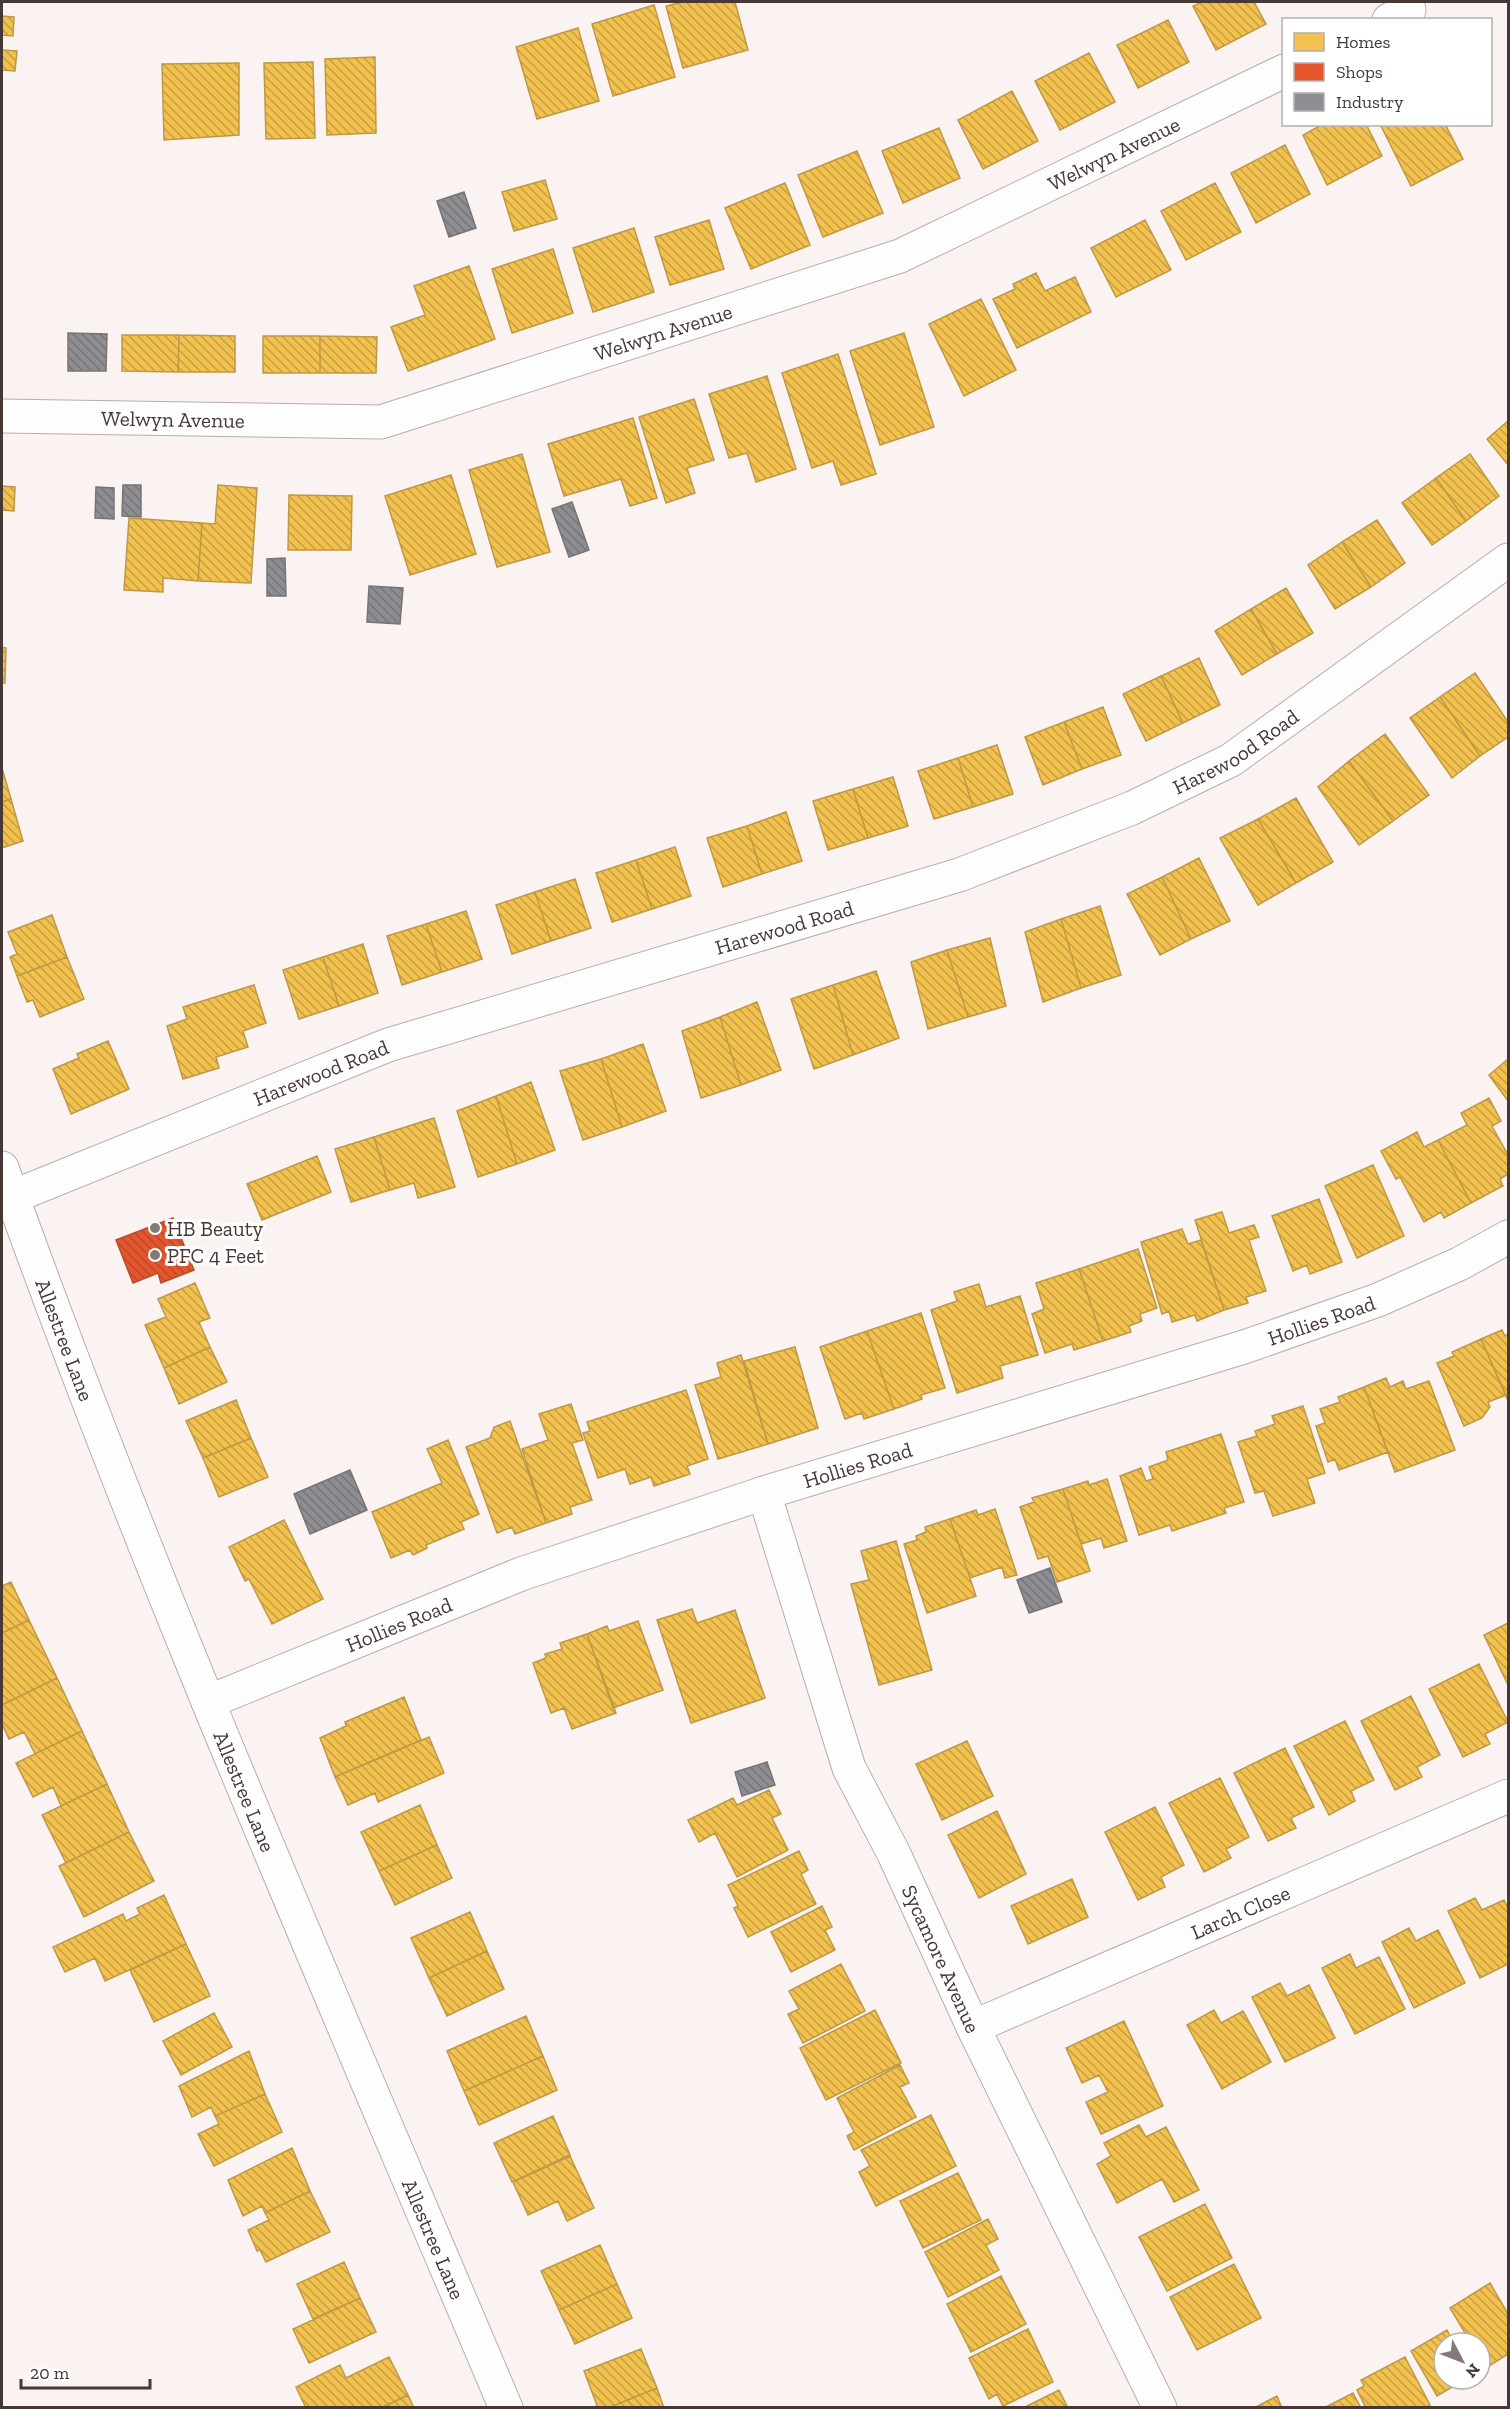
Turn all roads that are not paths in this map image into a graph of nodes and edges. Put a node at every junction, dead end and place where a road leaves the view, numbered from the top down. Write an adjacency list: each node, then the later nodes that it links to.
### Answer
1 (1282, 72): 2 (street, Welwyn Avenue)
2 (2, 416)
3 (1509, 560): 4 (street, Harewood Road)
4 (7, 1183): 7 (street, Allestree Lane)
5 (1509, 1237): 6 (street, Hollies Road)
6 (764, 1493): 7 (street, Hollies Road); 9 (street, Sycamore Avenue)
7 (208, 1702): 10 (street, Allestree Lane)
8 (1509, 1796): 9 (street, Larch Close)
9 (974, 2027): 11 (street, Sycamore Avenue)
10 (506, 2408)
11 (1160, 2408)

